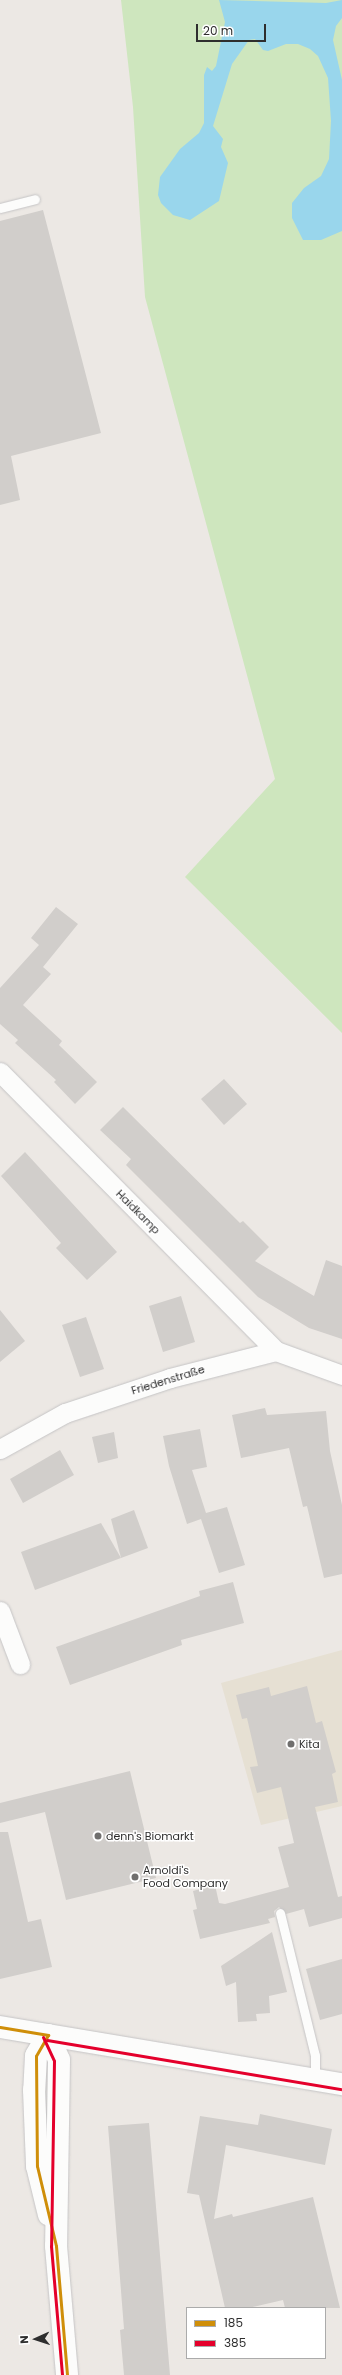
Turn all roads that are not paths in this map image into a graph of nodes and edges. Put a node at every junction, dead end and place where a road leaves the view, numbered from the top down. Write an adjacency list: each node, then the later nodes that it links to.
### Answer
1 (35, 199): 2 (lane)
2 (0, 208)
3 (0, 1072): 4 (street, Haidkamp)
4 (276, 1351): 5 (street); 6 (street, Friedenstraße)
5 (342, 1375)
6 (0, 1449)
7 (0, 1611): 8 (street)
8 (20, 1664)
9 (280, 1913): 12 (lane)
10 (0, 2027): 11 (main road)
11 (48, 2035): 12 (main road); 14 (main road)
12 (315, 2079): 13 (main road)
13 (342, 2084)
14 (67, 2375)

